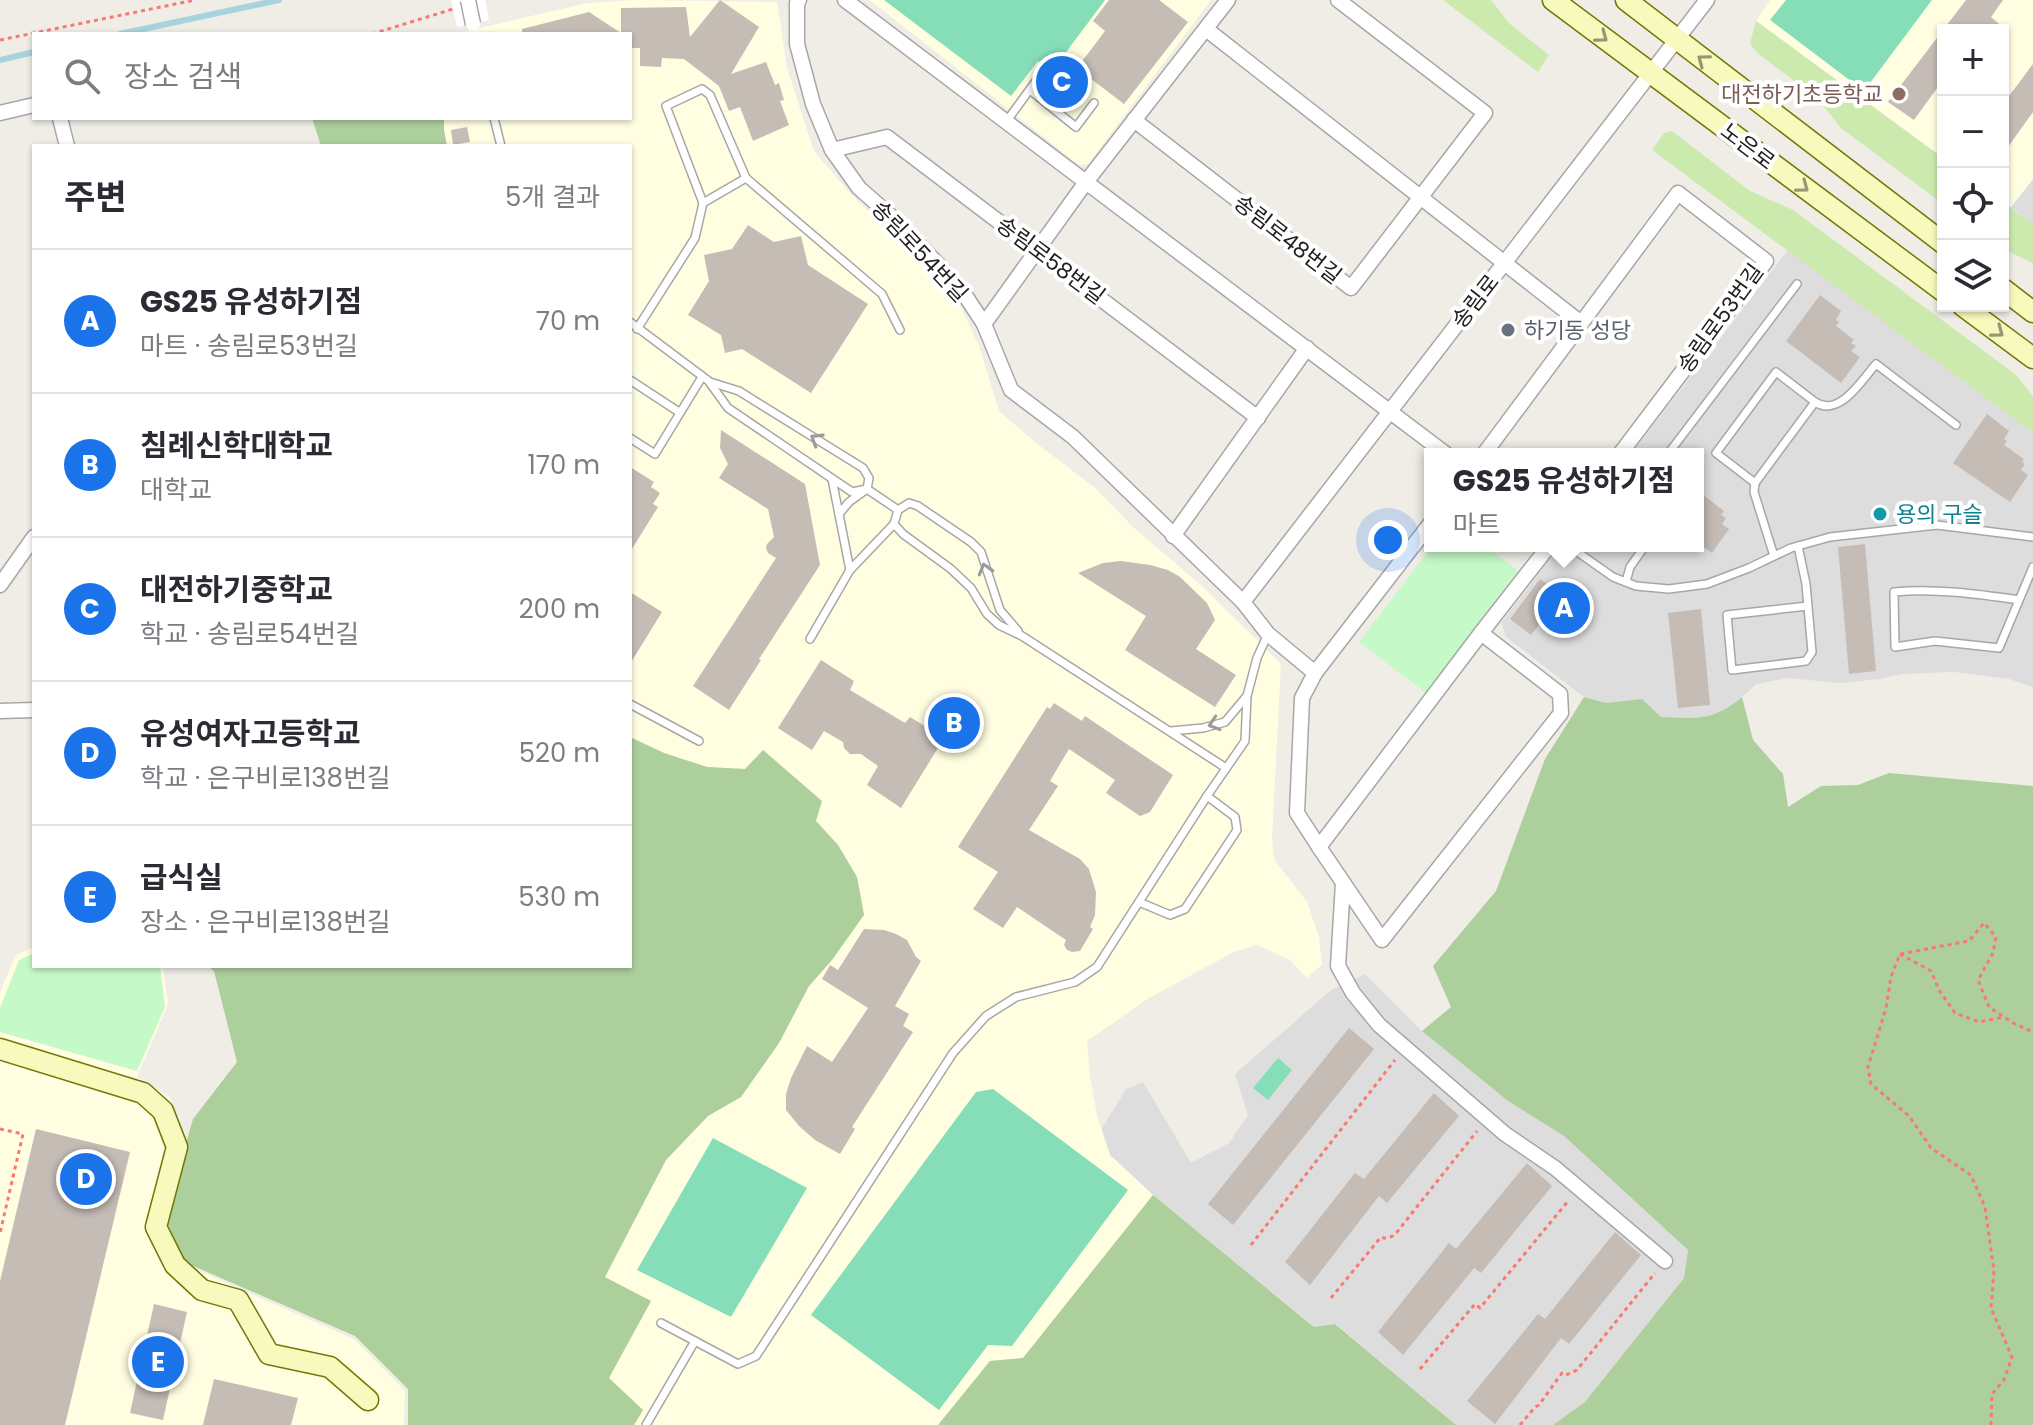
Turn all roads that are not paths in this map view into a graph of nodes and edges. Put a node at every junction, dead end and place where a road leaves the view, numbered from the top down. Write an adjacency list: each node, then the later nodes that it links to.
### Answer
1 (799, 0): 24 (street, 송림로54번길)
2 (845, 0): 21 (street)
3 (1228, 0): 10 (street)
4 (1338, 0): 27 (street, 송림로48번길)
5 (1553, 0): 13 (street, 노은로, one-way to 13)
6 (1626, 0): 11 (street, 노은로)
7 (1707, 0): 11 (street, 송림로)
8 (465, 3): 9 (street, bridge)
9 (474, 29)
10 (1206, 29): 20 (street); 27 (street)
11 (1677, 40): 13 (street, 송림로); 29 (street, 노은로, one-way to 11)
12 (1044, 70): 14 (lane)
13 (1651, 74): 31 (street, 송림로); 33 (street, 노은로, one-way to 33)
14 (1030, 90): 15 (lane); 21 (lane)
15 (1094, 103)
16 (32, 105): 17 (street)
17 (0, 113)
18 (60, 120): 22 (street)
19 (494, 120): 23 (lane)
20 (1134, 120): 26 (street); 27 (street, 송림로48번길)
21 (1006, 122): 26 (street)
22 (66, 144)
23 (500, 144)
24 (832, 150): 30 (street, 송림로58번길); 39 (street, 송림로54번길)
25 (746, 178): 28 (lane); 28 (lane); 41 (lane)
26 (1086, 182): 30 (street); 42 (street)
27 (1420, 197): 31 (street)
28 (703, 203): 40 (lane)
29 (1939, 240)
30 (1037, 249): 39 (street); 49 (street, 송림로58번길)
31 (1505, 263): 37 (street); 48 (street, 송림로)
32 (1797, 284): 55 (lane)
33 (1937, 287)
34 (2009, 294): 36 (street)
35 (1971, 312): 43 (street, one-way to 43)
36 (2033, 312)
37 (1581, 323): 53 (street, 송림로53번길); 54 (street, 송림로53번길)
38 (632, 324): 40 (lane)
39 (984, 324): 63 (street, 송림로54번길)
40 (637, 329): 44 (lane)
41 (900, 330)
42 (1307, 348): 48 (street); 49 (street)
43 (2033, 358)
44 (706, 380): 47 (lane); 56 (lane); 58 (lane, one-way to 44)
45 (632, 381): 47 (lane)
46 (1815, 402): 50 (lane); 57 (lane); 57 (lane)
47 (679, 412): 51 (lane)
48 (1390, 412): 52 (street); 76 (street, 송림로)
49 (1258, 418): 63 (street)
50 (1956, 425)
51 (632, 439)
52 (1438, 448)
53 (1488, 448)
54 (1625, 448)
55 (1673, 448)
56 (832, 479): 58 (lane); 60 (lane)
57 (1755, 483): 70 (lane)
58 (867, 489): 59 (lane); 60 (lane)
59 (898, 510): 61 (lane); 80 (lane, one-way to 59)
60 (839, 514): 72 (lane)
61 (894, 524): 72 (lane); 80 (lane)
62 (1424, 532): 82 (street)
63 (1173, 536): 76 (street, 송림로54번길)
64 (2033, 537): 66 (lane)
65 (32, 540): 74 (street)
66 (1798, 546): 70 (lane); 77 (lane)
67 (1544, 552): 78 (street)
68 (1578, 552): 73 (lane)
69 (1641, 552): 73 (lane)
70 (1774, 556): 73 (lane)
71 (2033, 567): 75 (lane)
72 (850, 570): 81 (lane)
73 (1626, 582)
74 (0, 585)
75 (2019, 600): 75 (lane)
76 (1243, 602): 79 (street)
77 (1808, 606): 77 (lane)
78 (1481, 633): 91 (street); 92 (street)
79 (1268, 634): 82 (street); 83 (lane)
80 (1022, 636): 87 (lane)
81 (810, 639)
82 (1315, 673): 91 (street)
83 (1247, 696): 87 (lane, one-way to 87); 89 (lane)
84 (632, 705): 88 (lane)
85 (32, 710): 86 (street)
86 (0, 711)
87 (1169, 731): 89 (lane)
88 (699, 741)
89 (1226, 768): 90 (lane)
90 (1207, 796): 93 (lane); 93 (lane)
91 (1319, 847): 92 (street)
92 (1343, 883): 95 (street)
93 (1139, 902): 97 (lane)
94 (0, 1049): 98 (street)
95 (1665, 1261)
96 (661, 1323): 97 (lane)
97 (695, 1341): 99 (lane)
98 (368, 1400)
99 (646, 1425)

